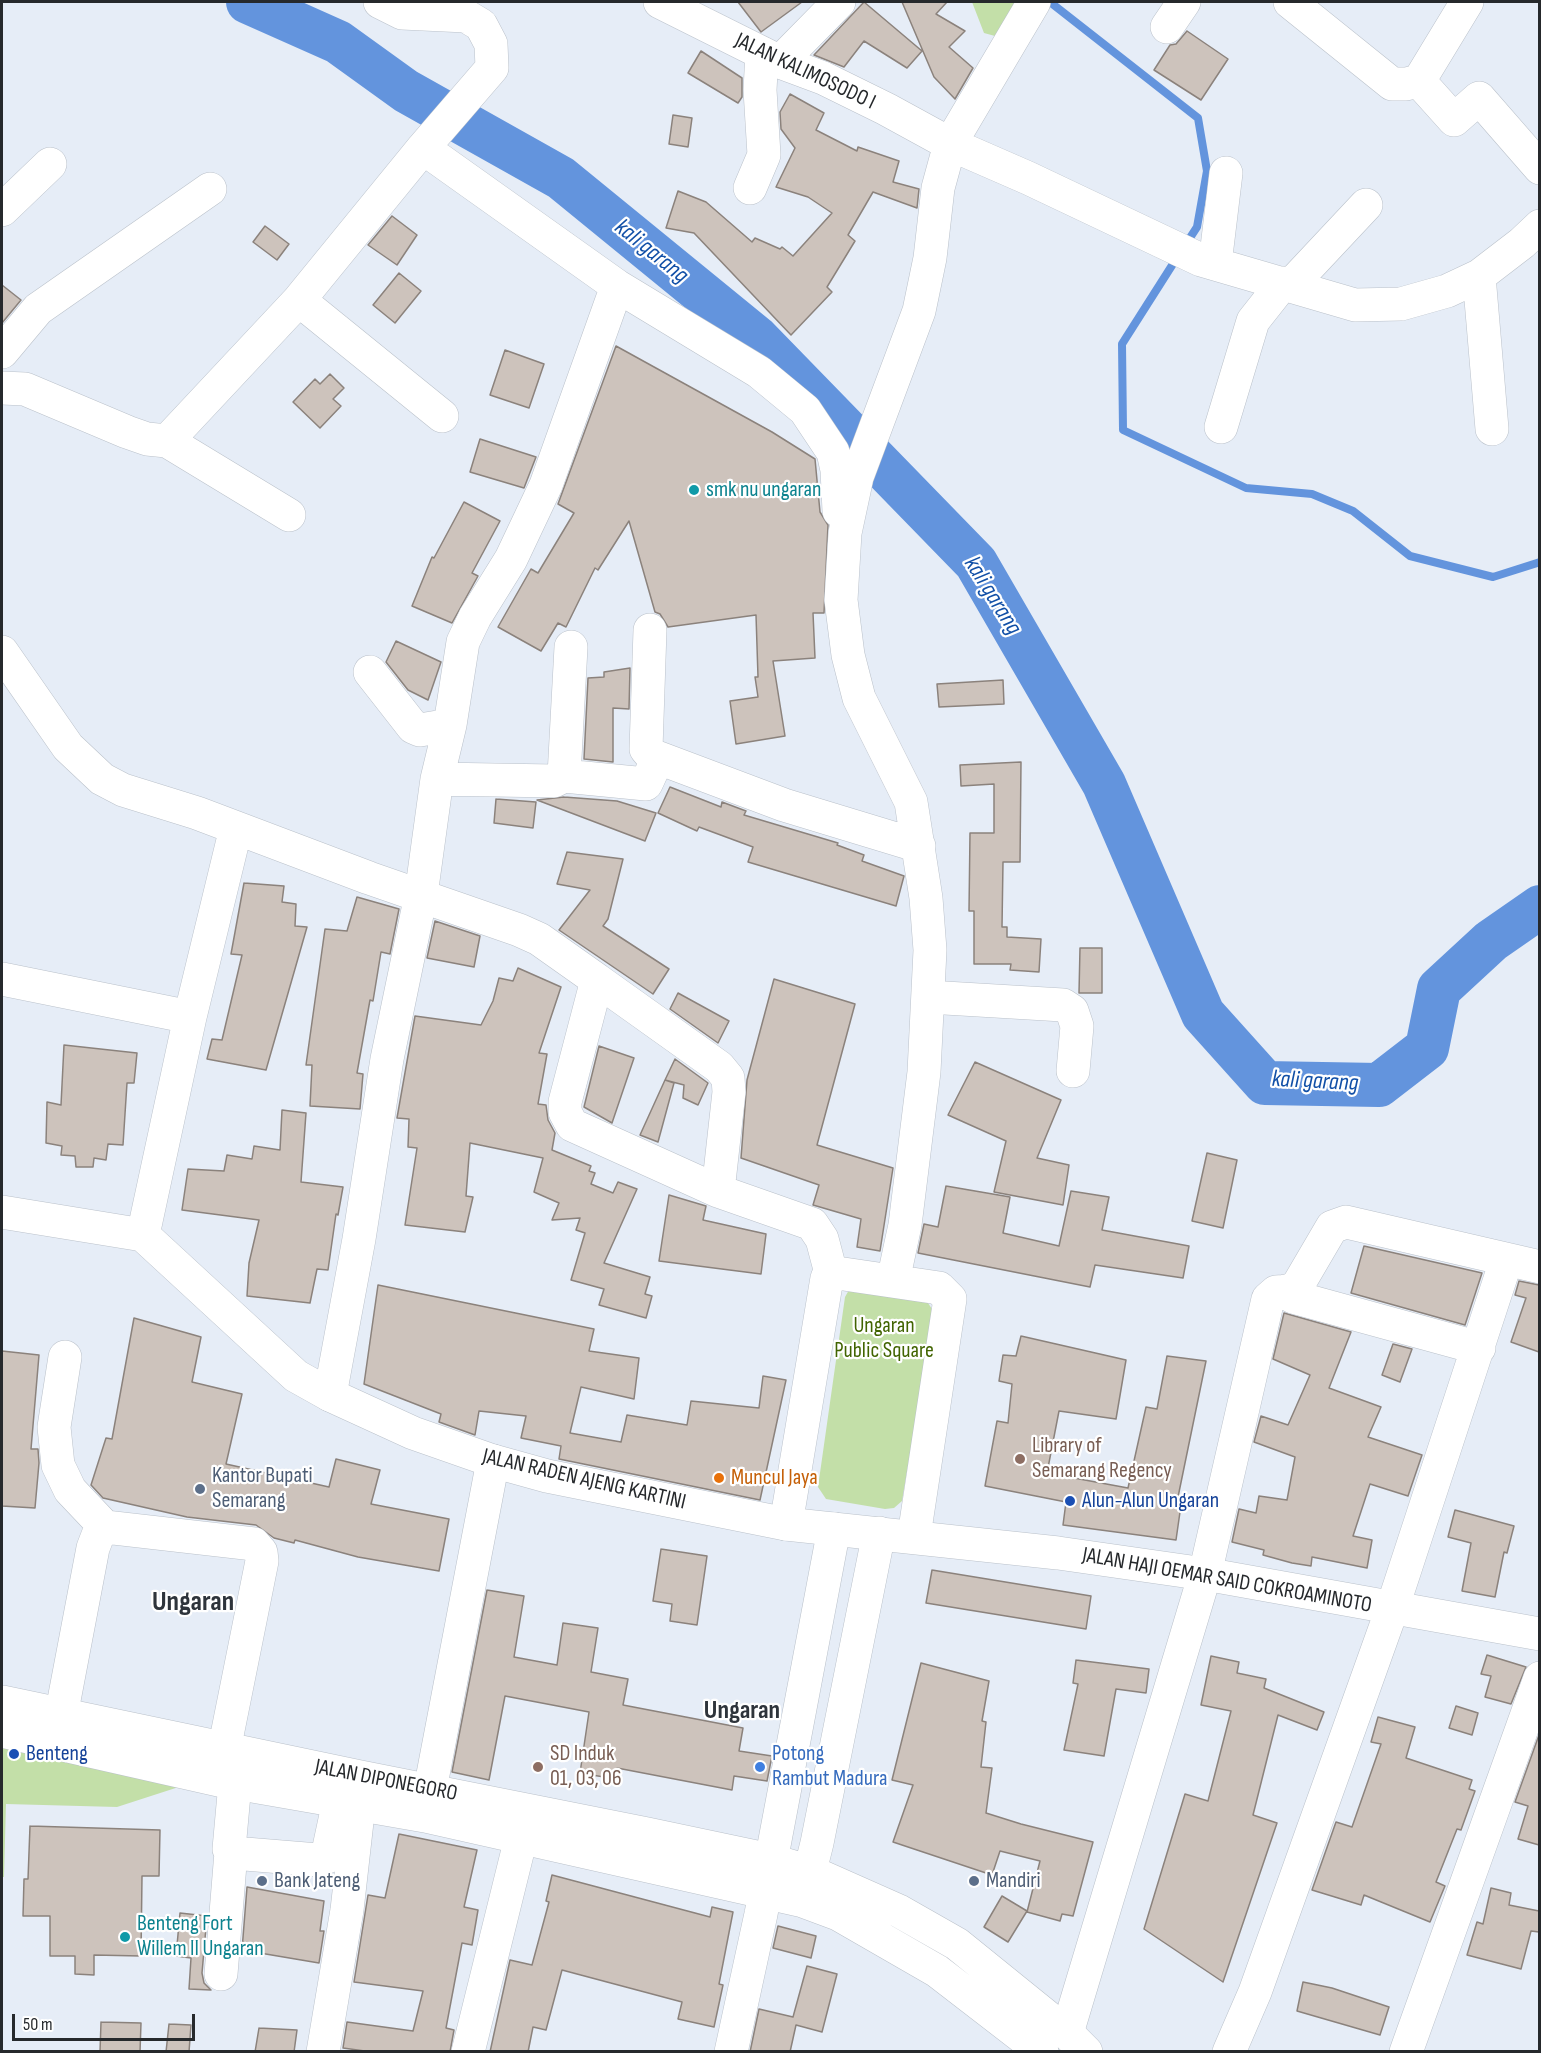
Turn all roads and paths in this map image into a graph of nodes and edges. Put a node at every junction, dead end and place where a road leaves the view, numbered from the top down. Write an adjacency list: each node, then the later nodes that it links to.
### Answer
1 (381, 2): 10 (main road)
2 (660, 2): 7 (main road, JALAN KALIMOSODO I)
3 (839, 2): 8 (main road)
4 (1290, 2): 9 (main road)
5 (1467, 2): 9 (main road)
6 (1031, 7): 11 (main road)
7 (700, 9): 8 (main road, JALAN KALIMOSODO I)
8 (771, 57): 11 (main road, JALAN KALIMOSODO I); 15 (main road)
9 (1419, 81): 13 (main road)
10 (439, 130): 23 (main road); 24 (main road)
11 (950, 144): 20 (main road, JALAN KALIMOSODO I); 32 (main road)
12 (50, 164): 18 (main road)
13 (1539, 168)
14 (1226, 172): 20 (main road)
15 (750, 188)
16 (210, 189): 25 (main road)
17 (1366, 205): 22 (main road)
18 (2, 210)
19 (1539, 226): 21 (main road, JALAN KALIMOSODO I)
20 (1208, 262): 22 (main road, JALAN KALIMOSODO I)
21 (1479, 276): 22 (main road, JALAN KALIMOSODO I); 29 (main road)
22 (1286, 284): 28 (main road)
23 (617, 286): 32 (main road); 37 (main road)
24 (299, 300): 27 (main road); 30 (main road)
25 (2, 352)
26 (2, 388): 30 (main road)
27 (442, 416)
28 (1221, 427)
29 (1492, 429)
30 (167, 441): 31 (main road)
31 (289, 515)
32 (842, 570): 42 (main road)
33 (650, 630): 38 (main road)
34 (570, 647): 39 (main road)
35 (2, 652): 41 (main road)
36 (370, 672): 37 (main road)
37 (450, 725): 40 (main road)
38 (658, 758): 39 (main road); 42 (main road)
39 (564, 776): 40 (main road)
40 (437, 778): 43 (main road)
41 (236, 828): 43 (main road); 47 (main road)
42 (919, 846): 46 (main road)
43 (421, 895): 45 (main road); 59 (main road)
44 (2, 980): 47 (main road)
45 (597, 980): 49 (main road); 49 (main road)
46 (928, 997): 48 (main road); 55 (main road)
47 (190, 1017): 51 (main road)
48 (1073, 1071)
49 (718, 1191): 54 (main road)
50 (2, 1212): 51 (main road)
51 (142, 1234): 59 (main road, JALAN RADEN AJENG KARTINI)
52 (1506, 1261): 53 (main road); 56 (main road); 57 (main road)
53 (1539, 1267)
54 (831, 1273): 55 (main road); 61 (main road)
55 (893, 1281): 65 (main road)
56 (1285, 1291): 57 (main road); 66 (main road)
57 (1479, 1348): 67 (main road)
58 (65, 1357): 62 (main road)
59 (330, 1395): 60 (main road, JALAN RADEN AJENG KARTINI)
60 (493, 1461): 61 (main road, JALAN RADEN AJENG KARTINI); 77 (main road)
61 (786, 1524): 63 (main road, JALAN RADEN AJENG KARTINI)
62 (105, 1527): 73 (main road); 75 (main road)
63 (834, 1529): 64 (main road, JALAN RADEN AJENG KARTINI); 71 (main road)
64 (879, 1533): 65 (main road, JALAN RADEN AJENG KARTINI); 72 (main road)
65 (914, 1536): 66 (main road, JALAN HAJI OEMAR SAID COKROAMINOTO)
66 (1205, 1574): 67 (main road, JALAN HAJI OEMAR SAID COKROAMINOTO); 84 (main road)
67 (1392, 1609): 68 (main road, JALAN HAJI OEMAR SAID COKROAMINOTO); 88 (main road)
68 (1539, 1634)
69 (1539, 1678): 89 (main road)
70 (2, 1702): 73 (main road, JALAN DIPONEGORO)
71 (801, 1706): 72 (main road); 81 (main road)
72 (844, 1713): 82 (main road)
73 (58, 1730): 74 (main road, JALAN DIPONEGORO); 75 (main road, JALAN DIPONEGORO); 76 (main road, JALAN DIPONEGORO)
74 (2, 1731)
75 (223, 1748): 76 (main road); 77 (main road, JALAN DIPONEGORO)
76 (226, 1781): 78 (main road, JALAN DIPONEGORO); 80 (main road)
77 (430, 1790): 81 (main road, JALAN DIPONEGORO)
78 (349, 1803): 79 (main road, JALAN DIPONEGORO); 80 (main road); 85 (main road)
79 (521, 1838): 81 (main road, JALAN DIPONEGORO); 86 (main road)
80 (231, 1852): 83 (main road)
81 (768, 1875): 82 (main road); 87 (main road)
82 (807, 1887): 84 (main road)
83 (221, 1974)
84 (1065, 2045)
85 (323, 2052)
86 (468, 2052)
87 (731, 2052)
88 (1229, 2052)
89 (1406, 2052)

